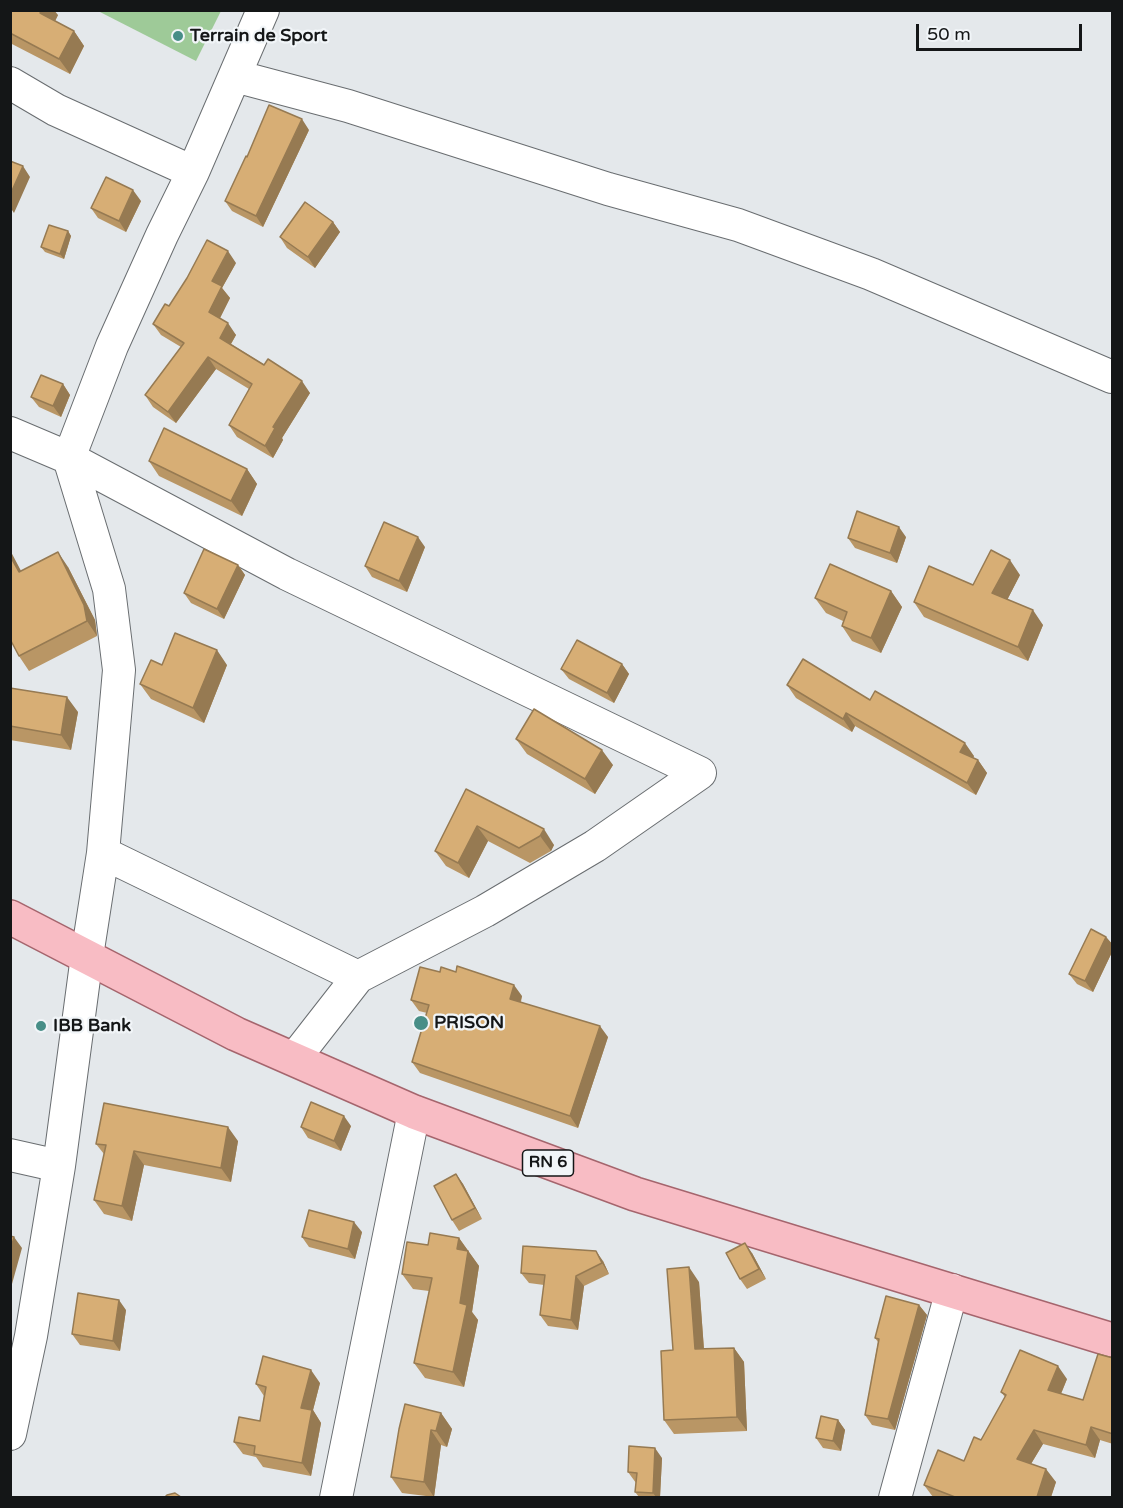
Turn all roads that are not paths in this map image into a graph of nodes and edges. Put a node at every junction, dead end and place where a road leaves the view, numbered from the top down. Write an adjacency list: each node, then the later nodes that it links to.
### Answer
1 (262, 10): 2 (street)
2 (236, 76): 4 (street); 5 (street)
3 (10, 83): 4 (street)
4 (193, 172): 7 (street)
5 (1113, 377)
6 (10, 433): 7 (street)
7 (69, 458): 8 (street); 11 (street)
8 (104, 853): 10 (street); 11 (street)
9 (10, 917): 10 (main road, RN 6)
10 (87, 956): 12 (main road, RN 6); 15 (street)
11 (358, 977): 12 (street)
12 (294, 1059): 13 (main road, RN 6)
13 (414, 1113): 16 (main road, RN 6); 19 (street)
14 (10, 1155): 15 (street)
15 (59, 1166): 18 (street)
16 (952, 1290): 17 (main road, RN 6); 20 (street)
17 (1113, 1340)
18 (10, 1434)
19 (336, 1497)
20 (895, 1497)

